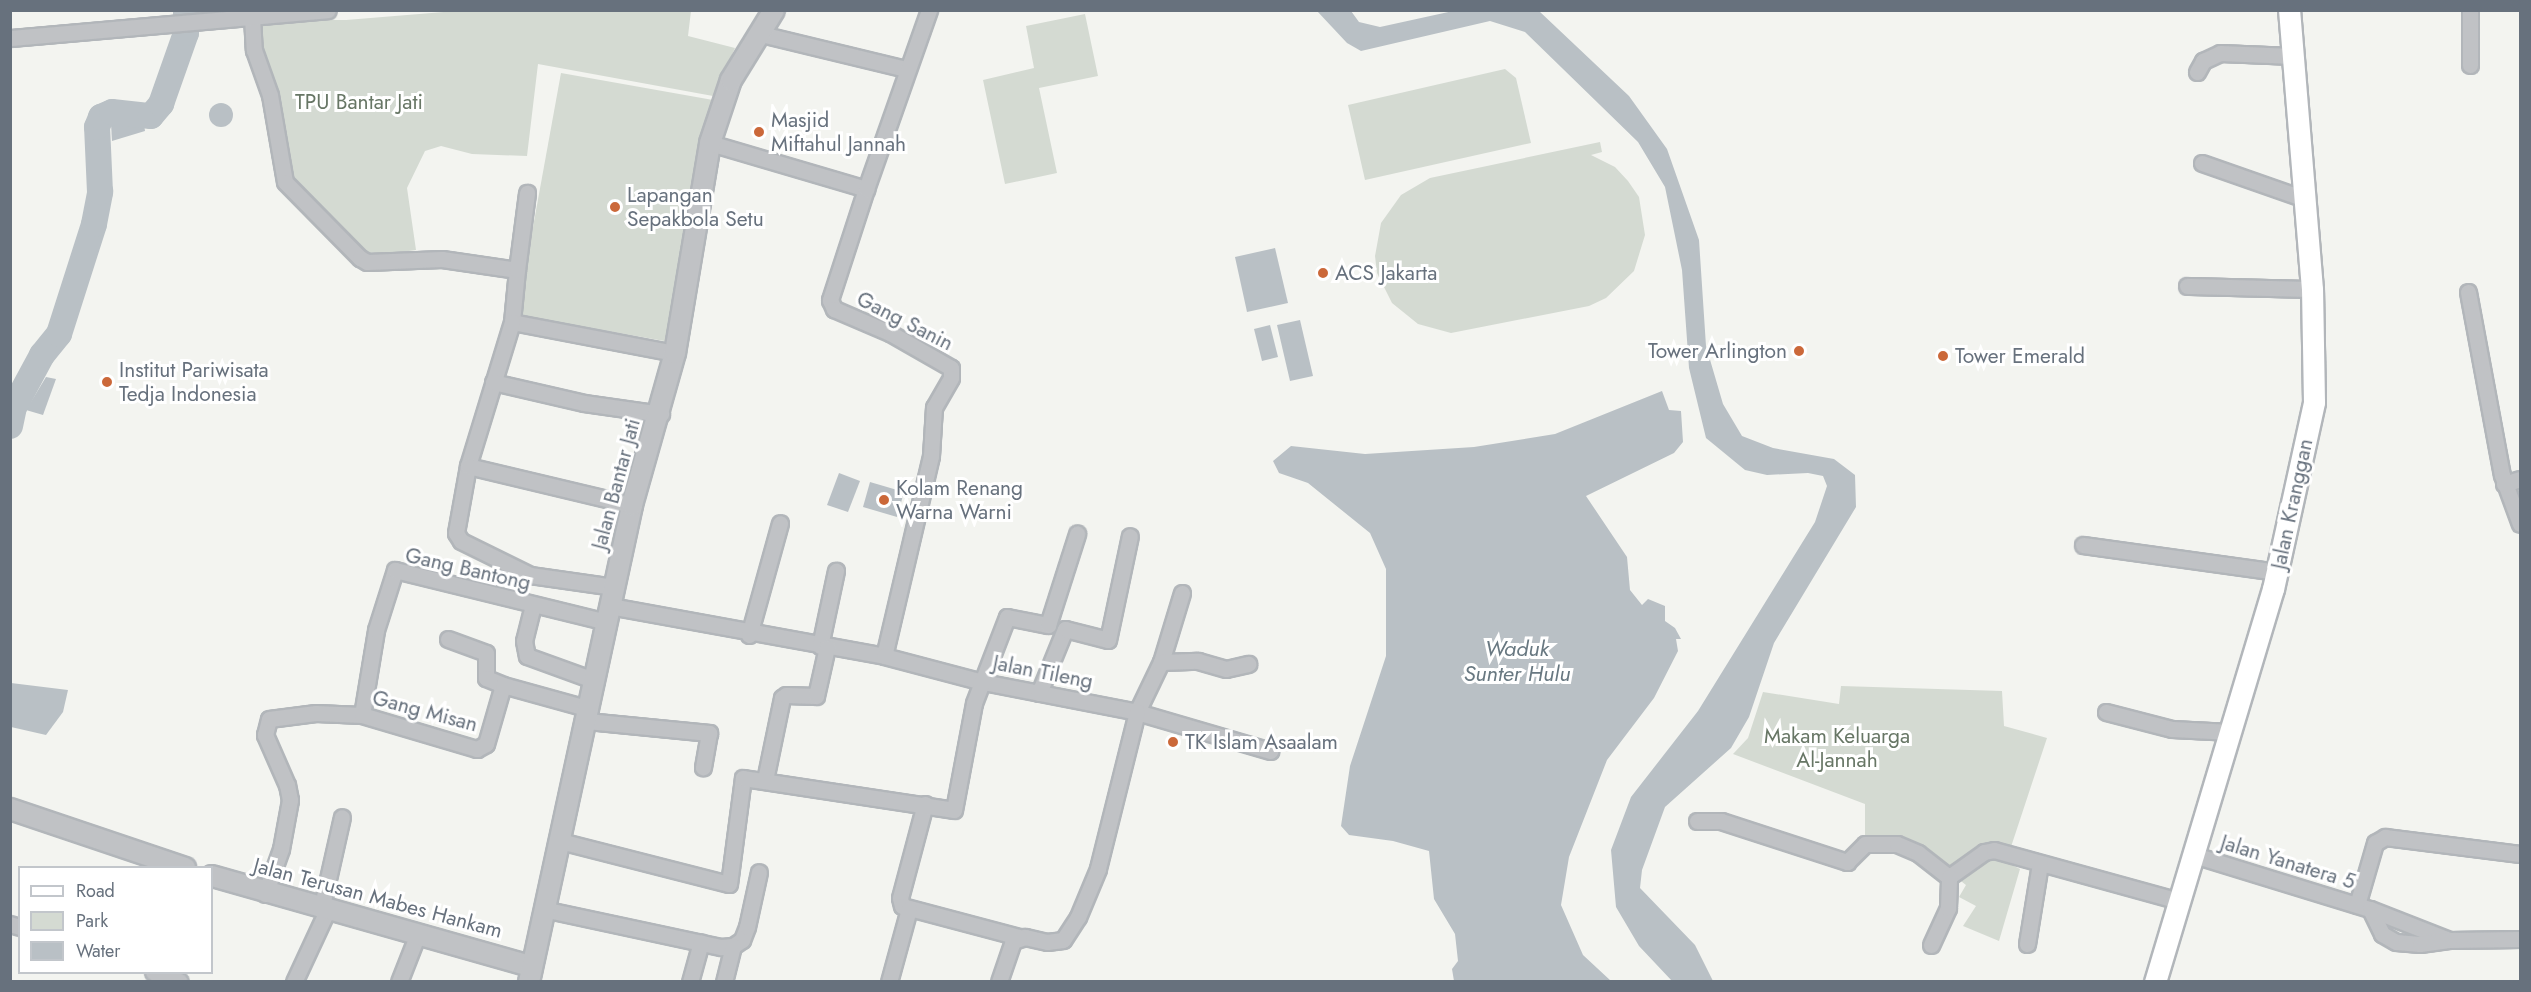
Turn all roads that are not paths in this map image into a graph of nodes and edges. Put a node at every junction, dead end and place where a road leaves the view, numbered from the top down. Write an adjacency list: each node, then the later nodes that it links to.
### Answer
1 (328, 10): 6 (street)
2 (774, 10): 7 (street, Jalan Bantar Jati)
3 (929, 10): 11 (street)
4 (2289, 10): 9 (main road, Jalan Kranggan)
5 (2470, 10): 10 (street)
6 (252, 16): 8 (street); 18 (street)
7 (761, 34): 11 (street); 13 (street, Jalan Bantar Jati)
8 (10, 38)
9 (2293, 56): 12 (street); 17 (main road, Jalan Kranggan)
10 (2470, 65)
11 (906, 69): 15 (street)
12 (2196, 72)
13 (710, 143): 15 (street); 23 (street, Jalan Bantar Jati)
14 (2202, 163): 17 (street)
15 (866, 189): 44 (street, Gang Sanin)
16 (527, 193): 18 (street)
17 (2305, 199): 20 (main road, Jalan Kranggan)
18 (517, 270): 22 (street)
19 (2187, 286): 20 (street)
20 (2312, 289): 36 (main road, Jalan Kranggan)
21 (2469, 292): 28 (street)
22 (512, 322): 23 (street); 24 (street)
23 (675, 353): 25 (street, Jalan Bantar Jati)
24 (493, 382): 25 (street); 26 (street)
25 (661, 414): 29 (street, Jalan Bantar Jati)
26 (468, 466): 29 (street); 37 (street)
27 (2520, 479): 28 (street)
28 (2504, 484): 31 (street)
29 (632, 505): 37 (street, Jalan Bantar Jati)
30 (780, 523): 41 (street)
31 (2520, 524)
32 (1077, 534): 48 (street)
33 (1130, 536): 50 (street)
34 (2083, 545): 36 (street)
35 (836, 571): 43 (street)
36 (2277, 572): 55 (main road, Jalan Kranggan)
37 (614, 587): 40 (street, Jalan Bantar Jati)
38 (1182, 593): 45 (street)
39 (533, 605): 40 (street, Gang Bantong); 47 (street); 53 (street, Gang Bantong)
40 (608, 614): 41 (street, Jalan Tileng); 47 (street, Jalan Bantar Jati)
41 (749, 635): 43 (street, Jalan Tileng)
42 (448, 639): 49 (street)
43 (823, 646): 44 (street, Jalan Tileng); 58 (street)
44 (884, 656): 48 (street, Jalan Tileng)
45 (1161, 662): 46 (street); 51 (street)
46 (1248, 664)
47 (596, 681): 54 (street, Jalan Bantar Jati)
48 (983, 682): 50 (street, Jalan Tileng); 59 (street)
49 (503, 685): 53 (street, Gang Misan); 54 (street)
50 (1039, 693): 51 (street, Jalan Tileng)
51 (1137, 712): 56 (street, Jalan Tileng); 78 (street)
52 (2106, 712): 55 (street)
53 (362, 715): 71 (street, Gang Misan)
54 (589, 715): 57 (street); 63 (street, Jalan Bantar Jati)
55 (2231, 732): 65 (main road, Jalan Kranggan)
56 (1270, 752)
57 (703, 767)
58 (765, 780): 59 (street); 63 (street)
59 (925, 804): 75 (street)
60 (10, 809): 67 (street)
61 (342, 817): 76 (street)
62 (1697, 821): 70 (street)
63 (560, 841): 74 (street, Jalan Bantar Jati)
64 (2520, 854): 73 (street)
65 (2194, 855): 72 (main road, Jalan Kranggan); 73 (street, Jalan Yanatera 5)
66 (2040, 864): 70 (street); 72 (street); 82 (street)
67 (182, 866)
68 (759, 872): 84 (street)
69 (213, 876): 71 (street, Jalan Terusan Mabes Hankam)
70 (1949, 877): 83 (street)
71 (265, 894): 76 (street, Jalan Terusan Mabes Hankam)
72 (2179, 901): 94 (main road, Jalan Kranggan)
73 (2363, 907): 80 (street, Jalan Yanatera 5); 80 (street, Jalan Yanatera 5)
74 (543, 909): 81 (street); 86 (street, Jalan Bantar Jati)
75 (909, 909): 78 (street); 92 (street)
76 (324, 910): 77 (street, Jalan Terusan Mabes Hankam); 88 (street)
77 (417, 936): 86 (street, Jalan Terusan Mabes Hankam); 89 (street)
78 (1019, 937): 93 (street)
79 (2520, 939): 80 (street, Jalan Yanatera 5)
80 (2449, 940)
81 (701, 942): 84 (street); 90 (street)
82 (2027, 944)
83 (1930, 945)
84 (734, 946): 91 (street)
85 (159, 974): 87 (street)
86 (530, 974)
87 (179, 981)
88 (294, 981)
89 (399, 981)
90 (690, 981)
91 (724, 981)
92 (889, 981)
93 (999, 981)
94 (2155, 981)

